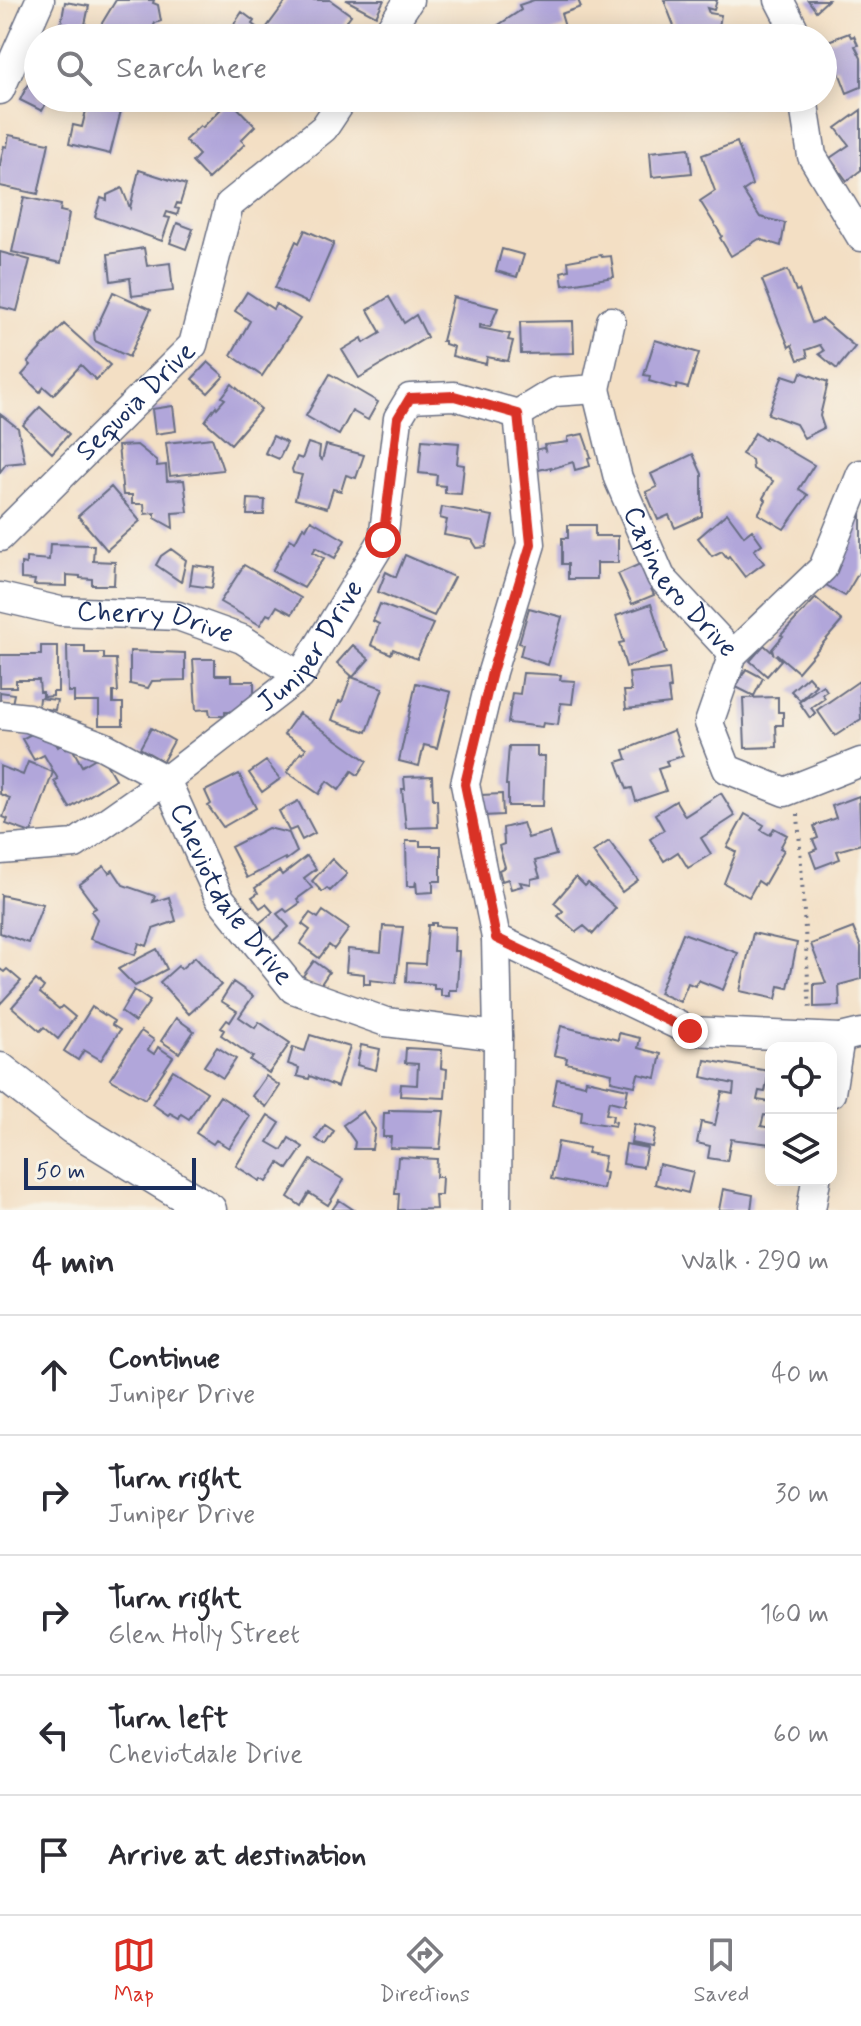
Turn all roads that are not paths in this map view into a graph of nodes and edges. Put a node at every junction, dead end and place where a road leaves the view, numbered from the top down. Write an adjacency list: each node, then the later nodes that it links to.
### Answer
1 (40, 0): 4 (street)
2 (409, 0): 5 (street)
3 (779, 0): 6 (street)
4 (29, 24)
5 (393, 24)
6 (791, 24)
7 (24, 36): 8 (street)
8 (0, 90)
9 (335, 112): 16 (street, Sequoia Drive)
10 (805, 112): 11 (street)
11 (861, 237)
12 (611, 321): 13 (street)
13 (596, 389): 14 (street); 18 (street, Capinero Drive)
14 (518, 414): 19 (street, Juniper Drive); 24 (street)
15 (861, 474): 18 (street)
16 (0, 537)
17 (0, 597): 19 (street, Cherry Drive)
18 (733, 654): 21 (street, Capinero Drive)
19 (300, 676): 22 (street, Juniper Drive)
20 (0, 715): 22 (street)
21 (861, 762)
22 (166, 780): 23 (street, Juniper Drive); 25 (street, Cheviotdale Drive)
23 (0, 850)
24 (496, 938): 25 (street); 26 (street)
25 (498, 1036): 31 (street)
26 (851, 1036): 28 (street)
27 (0, 1070): 30 (street)
28 (837, 1076)
29 (815, 1186): 32 (street)
30 (209, 1210)
31 (497, 1210)
32 (811, 1210)

